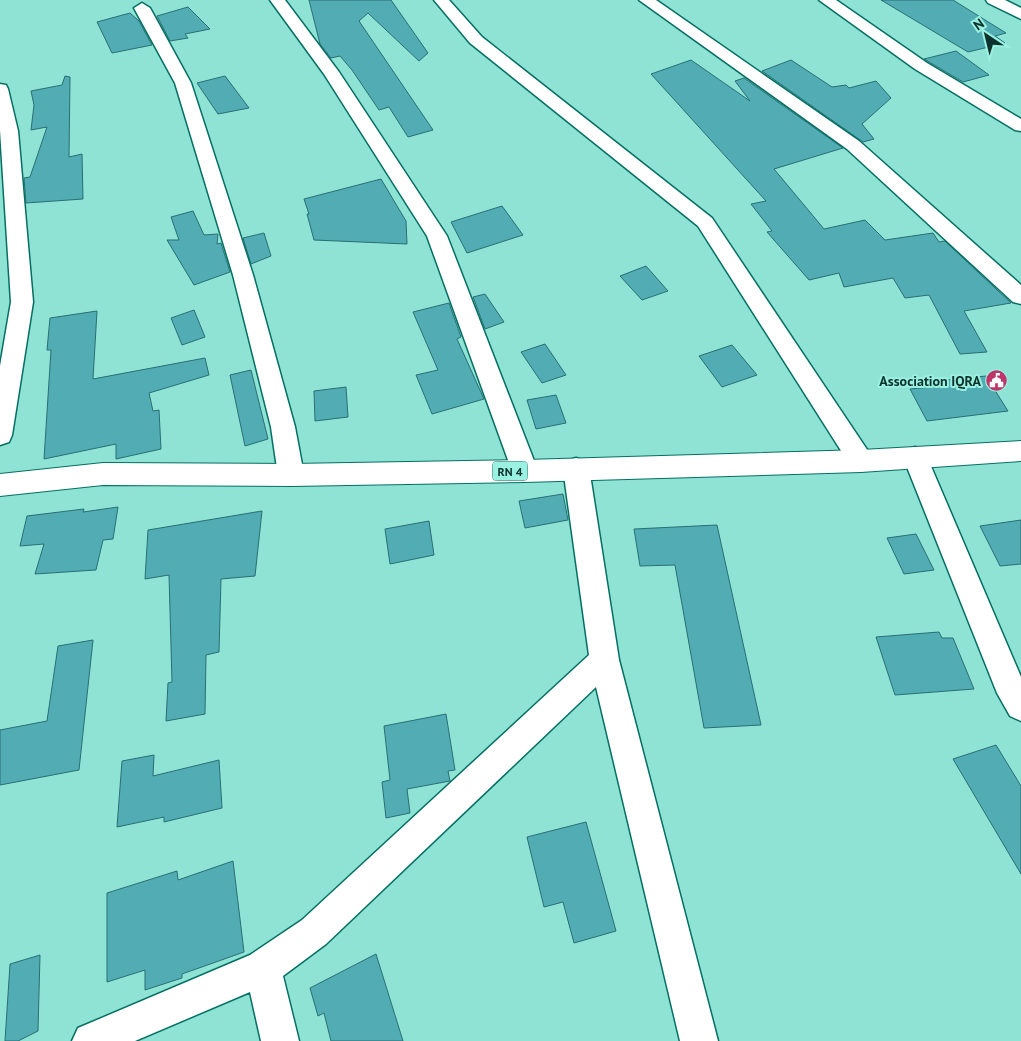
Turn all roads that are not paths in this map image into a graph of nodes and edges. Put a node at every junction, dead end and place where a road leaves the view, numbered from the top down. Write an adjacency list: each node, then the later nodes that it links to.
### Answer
1 (277, 0): 16 (street)
2 (440, 0): 14 (street)
3 (646, 0): 10 (street)
4 (826, 0): 9 (street)
5 (993, 0): 7 (street)
6 (142, 8): 17 (street)
7 (1021, 14)
8 (0, 89): 11 (street)
9 (1021, 126)
10 (1021, 297)
11 (0, 435)
12 (1021, 451): 13 (main road, RN 4)
13 (915, 458): 14 (main road, RN 4); 20 (street)
14 (861, 461): 15 (main road, RN 4)
15 (576, 468): 16 (main road, RN 4); 19 (street)
16 (525, 471): 17 (main road, RN 4)
17 (291, 475): 18 (main road, RN 4)
18 (0, 485)
19 (604, 660): 21 (street); 24 (street)
20 (1021, 706)
21 (262, 968): 22 (street); 23 (street)
22 (91, 1041)
23 (280, 1041)
24 (699, 1041)

